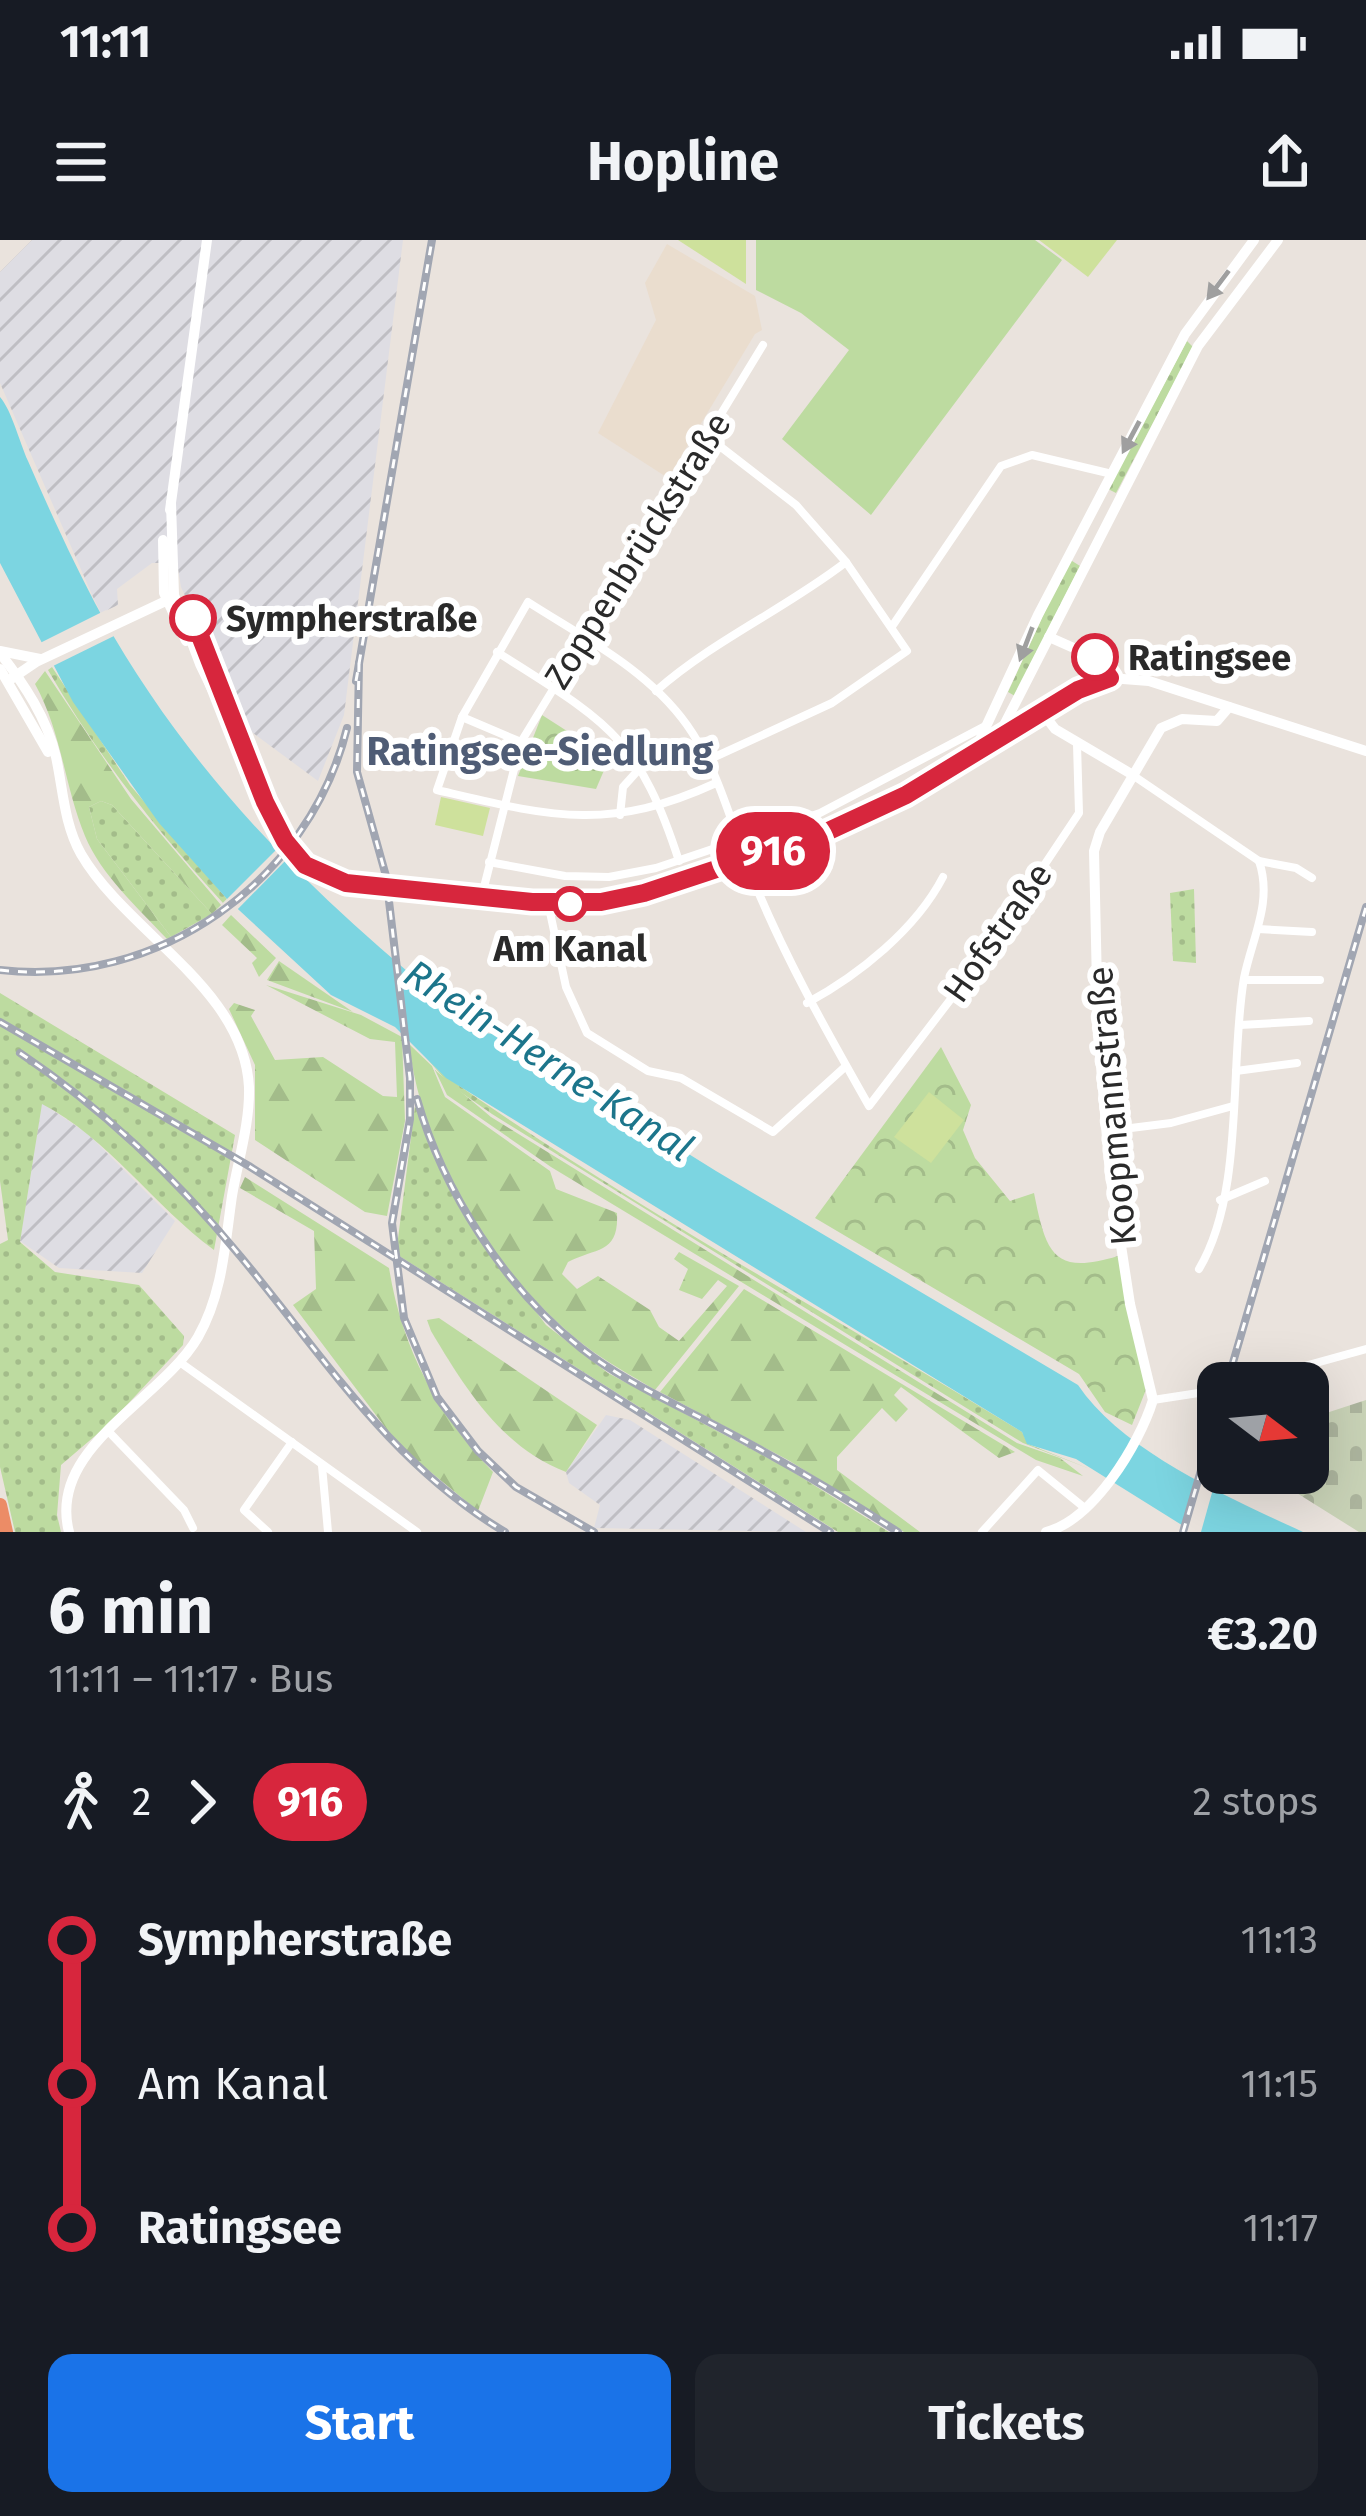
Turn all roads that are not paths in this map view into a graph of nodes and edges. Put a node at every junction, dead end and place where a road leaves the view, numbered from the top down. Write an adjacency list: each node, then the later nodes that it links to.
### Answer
1 (207, 240): 12 (main road)
2 (1254, 240): 4 (main road, one-way to 4)
3 (1278, 240): 6 (main road)
4 (1185, 334): 6 (main road); 8 (main road, one-way to 8)
5 (763, 345): 7 (street, Zoppenbrückstraße)
6 (1198, 346): 10 (main road)
7 (708, 437): 11 (street); 14 (street, Zoppenbrückstraße)
8 (1112, 474): 9 (main road); 13 (street)
9 (1076, 542): 10 (main road); 27 (main road, one-way to 27)
10 (1089, 551): 15 (main road)
11 (846, 562): 13 (street); 23 (street)
12 (168, 597): 18 (main road); 47 (main road)
13 (892, 625): 33 (street)
14 (583, 637): 17 (street); 22 (street, Zoppenbrückstraße); 23 (street)
15 (1048, 637): 21 (main road); 28 (main road)
16 (0, 652): 18 (main road); 20 (main road)
17 (497, 652): 22 (street); 26 (street)
18 (38, 660): 20 (main road)
19 (0, 669): 20 (main road)
20 (12, 678): 66 (main road)
21 (1110, 678): 24 (main road); 25 (main road)
22 (551, 687): 29 (street, Zoppenbrückstraße); 34 (street)
23 (656, 691): 33 (street)
24 (1228, 707): 32 (main road); 35 (main road, Koopmannstraße)
25 (1042, 712): 28 (main road); 31 (main road)
26 (462, 717): 29 (street); 37 (street)
27 (988, 724): 28 (main road); 30 (main road)
28 (998, 738): 30 (main road)
29 (521, 742): 37 (street, Zoppenbrückstraße)
30 (977, 743): 40 (street); 41 (main road)
31 (1077, 743): 35 (main road); 57 (street, Hofstraße)
32 (1365, 747)
33 (706, 760): 36 (street)
34 (641, 767): 38 (street); 39 (street)
35 (1133, 775): 43 (street); 60 (main road, Koopmannstraße)
36 (716, 783): 38 (street); 40 (street)
37 (502, 805): 39 (street); 44 (street, Zoppenbrückstraße)
38 (661, 805): 39 (street); 42 (street)
39 (620, 814)
40 (740, 840): 41 (street); 42 (street)
41 (746, 860): 48 (main road); 53 (street)
42 (680, 861): 44 (street)
43 (1259, 861): 46 (street); 49 (street)
44 (488, 862): 47 (street, Zoppenbrückstraße)
45 (943, 877): 53 (street)
46 (1312, 878)
47 (482, 897): 48 (main road)
48 (548, 903): 57 (street)
49 (1258, 929): 50 (street); 51 (street)
50 (1312, 932)
51 (1244, 980): 52 (street); 55 (street)
52 (1320, 980)
53 (807, 1003): 57 (street)
54 (1309, 1021): 55 (street)
55 (1240, 1025): 58 (street)
56 (1297, 1063): 58 (street)
57 (846, 1066)
58 (1236, 1071): 59 (street)
59 (1233, 1106): 60 (street); 62 (street)
60 (1107, 1131): 68 (main road, Koopmannstraße)
61 (1265, 1181): 62 (street)
62 (1220, 1200): 63 (street)
63 (1199, 1269)
64 (1366, 1349): 65 (street)
65 (1319, 1362)
66 (181, 1363): 69 (main road); 70 (street)
67 (1197, 1393): 68 (street)
68 (1153, 1400): 73 (main road)
69 (110, 1433): 74 (street); 77 (main road)
70 (292, 1442): 71 (street); 78 (street)
71 (322, 1465): 79 (street); 80 (street)
72 (0, 1505): 76 (highway)
73 (1087, 1510): 75 (main road); 81 (street)
74 (193, 1528)
75 (1058, 1530)
76 (6, 1532)
77 (69, 1532)
78 (268, 1532)
79 (328, 1532)
80 (417, 1532)
81 (982, 1532)

